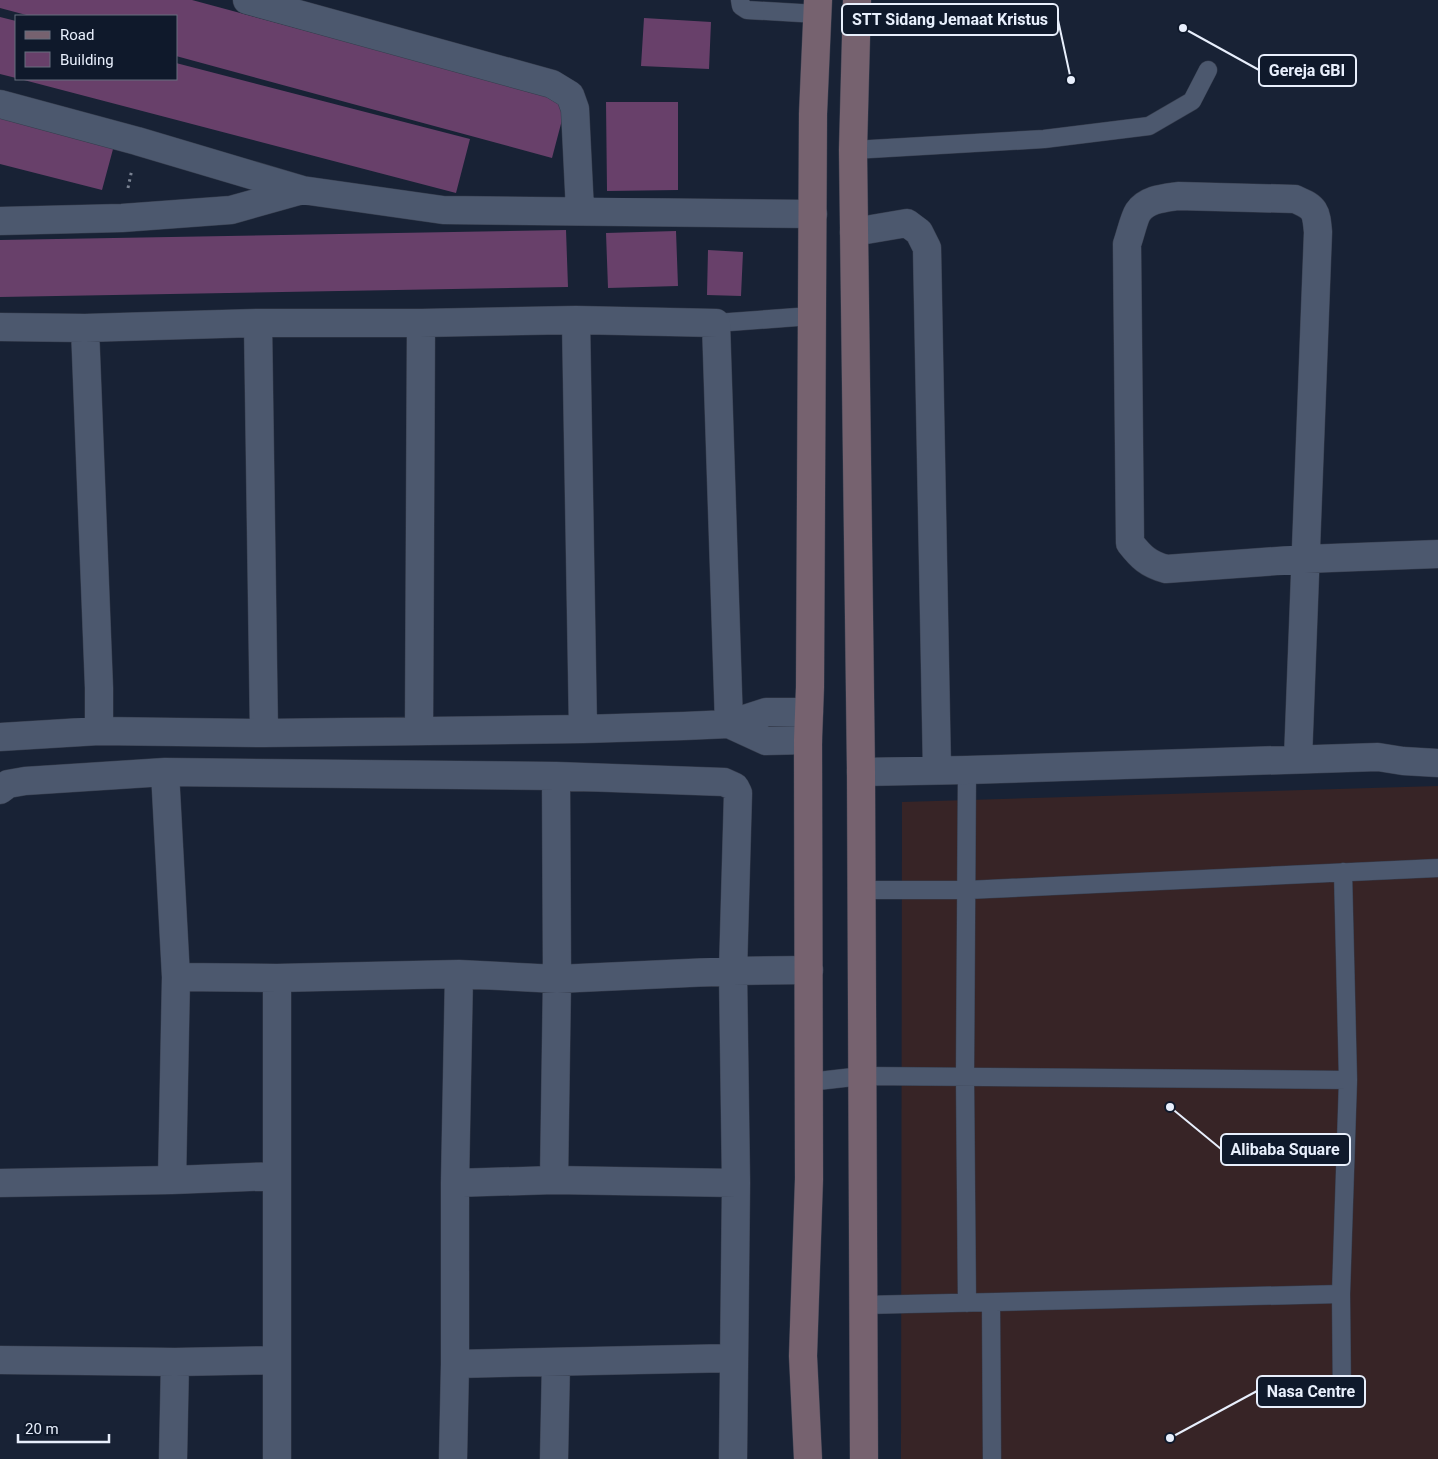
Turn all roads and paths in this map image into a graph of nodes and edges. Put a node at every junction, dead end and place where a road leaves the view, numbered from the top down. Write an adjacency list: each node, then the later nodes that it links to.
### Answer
1 (247, 0): 10 (street)
2 (740, 0): 4 (lane)
3 (857, 0): 8 (main road)
4 (817, 7): 11 (main road)
5 (1208, 70): 8 (lane)
6 (0, 104): 7 (street)
7 (138, 141): 9 (street); 12 (path)
8 (853, 150): 14 (main road)
9 (302, 190): 10 (street); 12 (street)
10 (580, 211): 11 (street)
11 (813, 214): 15 (main road)
12 (122, 218): 13 (street)
13 (0, 221)
14 (854, 232): 34 (street); 37 (main road)
15 (811, 316): 17 (lane); 24 (main road)
16 (576, 320): 17 (street); 19 (street); 26 (street)
17 (716, 322): 25 (street)
18 (258, 323): 19 (street); 21 (street); 29 (street)
19 (421, 323): 28 (street)
20 (0, 327): 21 (street)
21 (85, 328): 27 (street)
22 (1438, 554): 23 (street)
23 (1305, 559): 23 (street); 32 (street)
24 (809, 712): 25 (street); 31 (main road)
25 (730, 724): 26 (street); 31 (street)
26 (583, 728): 28 (street)
27 (99, 731): 29 (street); 30 (street)
28 (419, 731): 29 (street)
29 (264, 733)
30 (0, 737)
31 (808, 740): 44 (main road)
32 (1298, 759): 33 (street); 35 (street)
33 (1438, 763)
34 (936, 770): 35 (street); 37 (street)
35 (967, 770): 43 (lane)
36 (165, 772): 38 (street); 39 (street); 47 (street)
37 (861, 772): 42 (main road)
38 (556, 776): 45 (street); 49 (street)
39 (0, 790)
40 (1438, 868): 41 (lane)
41 (1343, 872): 43 (lane); 52 (lane)
42 (861, 890): 43 (lane); 50 (main road)
43 (966, 890): 51 (lane)
44 (809, 970): 45 (street); 53 (main road)
45 (733, 971): 49 (street); 59 (street)
46 (459, 974): 48 (street); 49 (street); 58 (street)
47 (176, 977): 48 (street); 55 (street)
48 (277, 978): 54 (street)
49 (557, 979): 56 (street)
50 (862, 1076): 51 (lane); 53 (lane); 63 (main road)
51 (964, 1076): 52 (lane); 61 (lane)
52 (1348, 1080): 60 (lane)
53 (808, 1082): 76 (main road)
54 (277, 1176): 55 (street); 66 (street)
55 (172, 1180): 57 (street)
56 (554, 1180): 58 (street); 59 (street)
57 (0, 1183)
58 (455, 1183): 69 (street)
59 (736, 1183): 64 (street)
60 (1341, 1294): 62 (lane); 70 (lane)
61 (967, 1303): 62 (lane); 63 (lane)
62 (992, 1303): 78 (lane)
63 (863, 1305): 77 (main road)
64 (734, 1358): 68 (street); 75 (street)
65 (0, 1360): 67 (street)
66 (277, 1360): 67 (street); 72 (street)
67 (175, 1362): 71 (street)
68 (556, 1362): 69 (street); 74 (street)
69 (455, 1364): 73 (street)
70 (1342, 1398)
71 (173, 1459)
72 (277, 1459)
73 (453, 1459)
74 (554, 1459)
75 (733, 1459)
76 (808, 1459)
77 (864, 1459)
78 (992, 1459)

